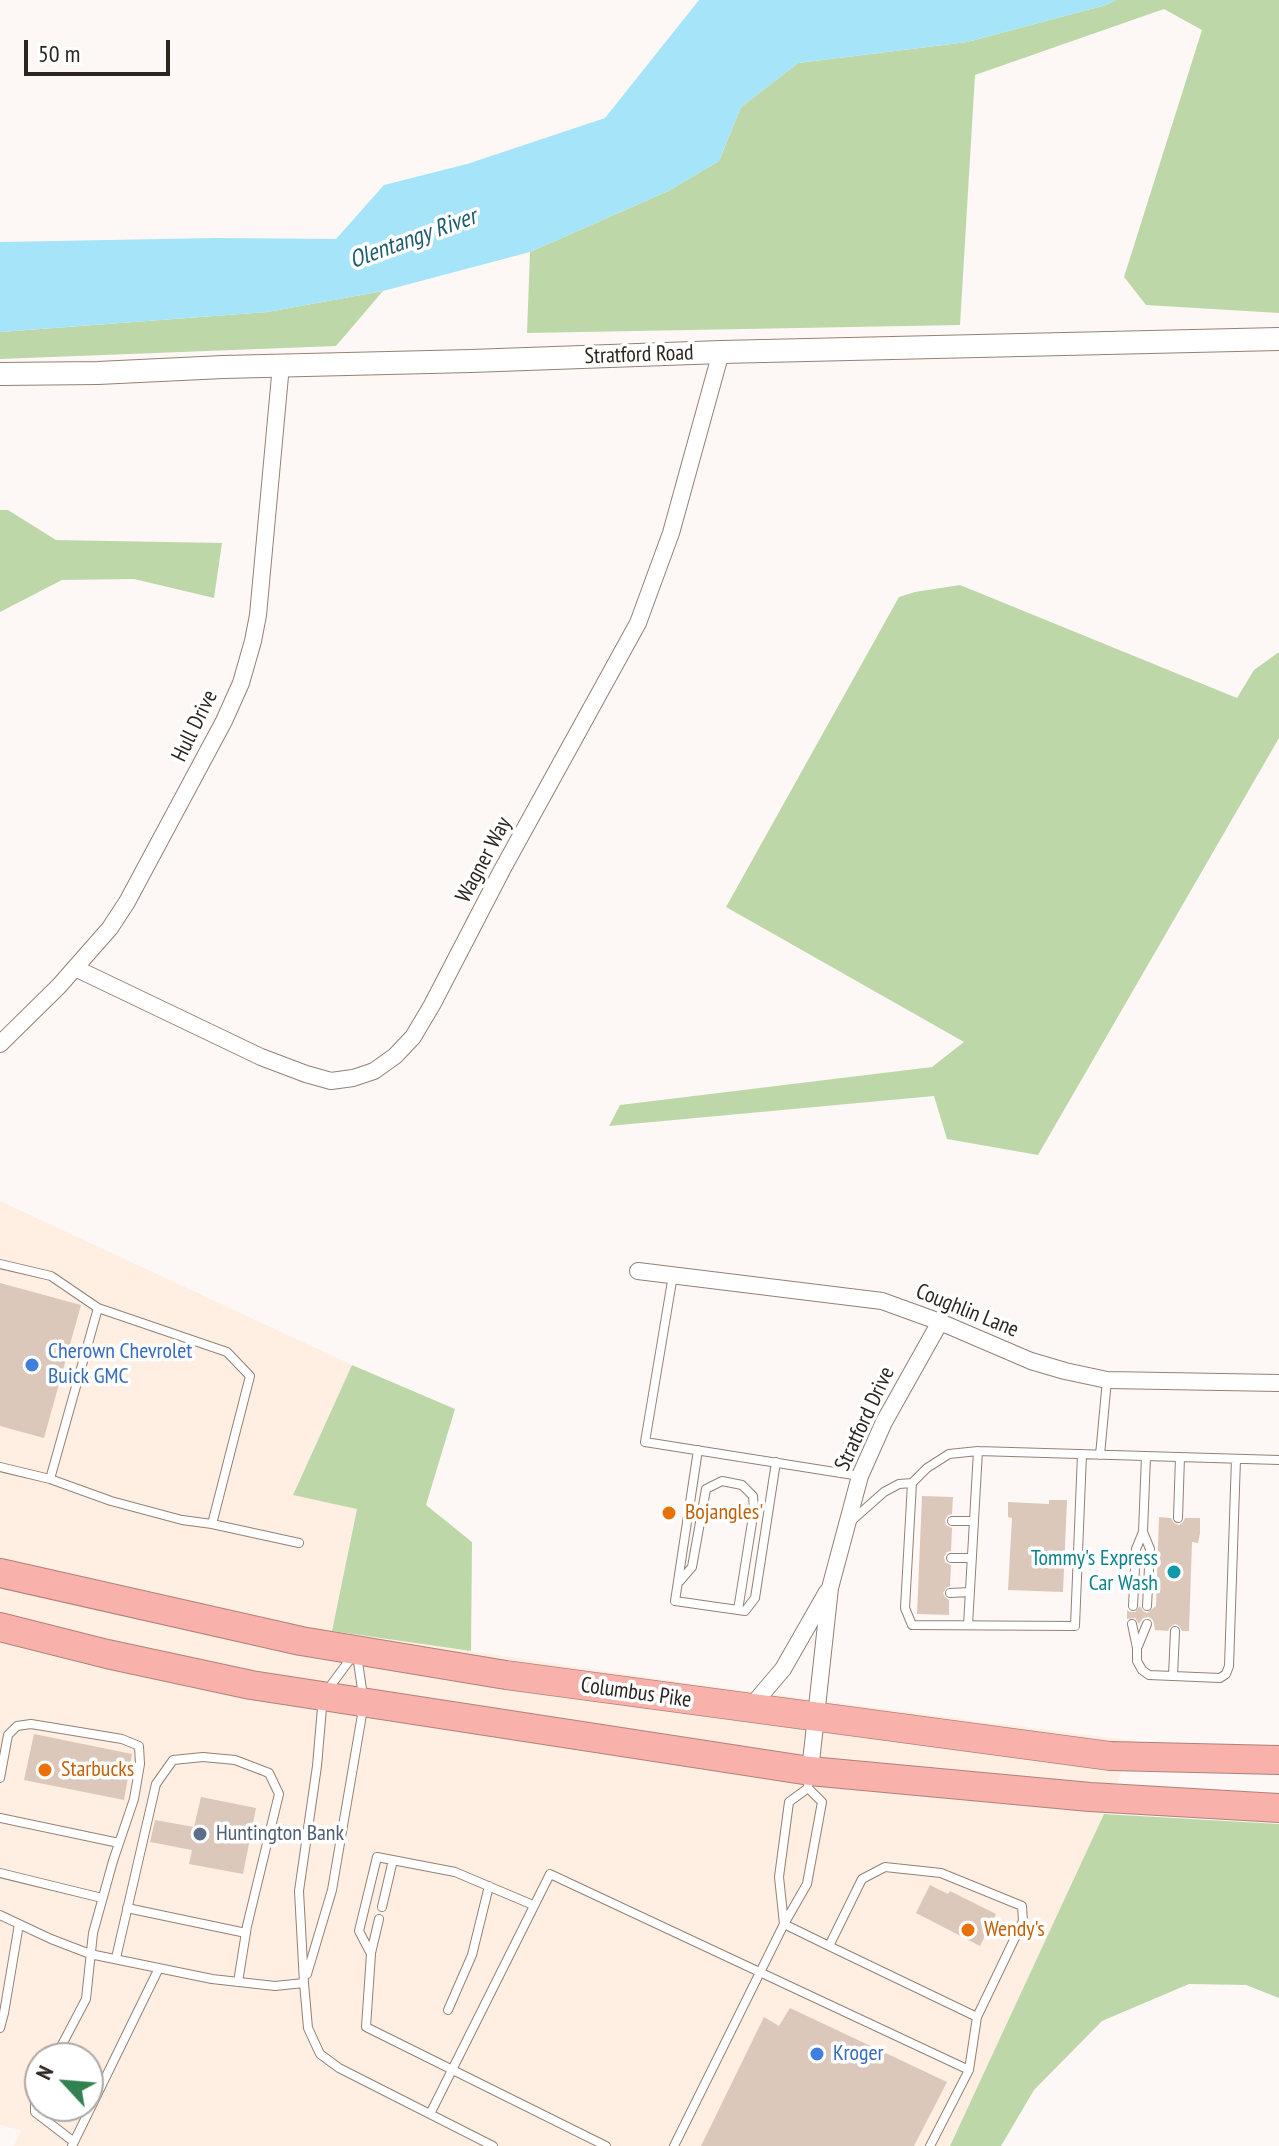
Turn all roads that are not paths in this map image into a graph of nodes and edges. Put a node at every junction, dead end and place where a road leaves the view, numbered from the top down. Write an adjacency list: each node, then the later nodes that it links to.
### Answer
1 (1279, 339): 2 (street, Stratford Road)
2 (721, 352): 3 (street, Stratford Road); 5 (street, Wagner Way)
3 (281, 365): 4 (street, Stratford Road); 5 (street, Hull Drive)
4 (0, 374)
5 (75, 968): 6 (street, Hull Drive)
6 (0, 1044)
7 (0, 1264): 10 (lane)
8 (638, 1271): 9 (street, Coughlin Lane)
9 (673, 1275): 11 (street, Coughlin Lane); 14 (lane)
10 (98, 1308): 25 (lane); 32 (lane)
11 (940, 1322): 12 (street, Coughlin Lane); 24 (street, Stratford Drive)
12 (1107, 1380): 13 (street, Coughlin Lane); 17 (lane)
13 (1279, 1383)
14 (698, 1450): 22 (lane); 41 (lane)
15 (978, 1451): 16 (lane); 26 (lane); 31 (lane)
16 (1082, 1454): 17 (lane); 52 (lane)
17 (1100, 1455): 18 (lane)
18 (1146, 1456): 19 (lane); 34 (lane)
19 (1180, 1457): 20 (lane); 27 (lane)
20 (1236, 1459): 21 (lane); 57 (lane)
21 (1279, 1460)
22 (776, 1462): 24 (lane); 49 (lane)
23 (0, 1467): 25 (lane)
24 (860, 1476): 33 (street, Stratford Drive)
25 (50, 1479): 32 (lane)
26 (912, 1483): 28 (lane); 33 (lane)
27 (1178, 1518)
28 (910, 1520): 29 (lane); 36 (lane)
29 (921, 1521)
30 (952, 1521): 31 (lane)
31 (974, 1521): 39 (lane)
32 (212, 1524): 35 (lane)
33 (846, 1526): 42 (street, Stratford Drive)
34 (1143, 1532): 47 (lane); 48 (lane)
35 (299, 1543)
36 (908, 1556): 37 (lane); 43 (lane)
37 (919, 1557)
38 (951, 1558): 39 (lane)
39 (972, 1558): 45 (lane)
40 (0, 1573): 56 (highway, Columbus Pike)
41 (678, 1583): 49 (lane); 49 (lane)
42 (830, 1588): 60 (street, Stratford Drive); 61 (street, Stratford Drive)
43 (906, 1591): 44 (lane); 52 (lane)
44 (918, 1592)
45 (970, 1592): 46 (lane); 52 (lane)
46 (950, 1593)
47 (1133, 1606)
48 (1147, 1606)
49 (738, 1610)
50 (1132, 1624): 55 (lane)
51 (1147, 1624): 55 (lane)
52 (968, 1625)
53 (0, 1627): 58 (highway)
54 (1175, 1631): 57 (lane)
55 (1137, 1648): 57 (lane)
56 (357, 1650): 58 (lane); 59 (lane); 60 (highway, Columbus Pike)
57 (1173, 1676)
58 (323, 1696): 59 (highway); 89 (lane)
59 (364, 1703): 64 (highway); 89 (lane)
60 (749, 1709): 61 (highway, Columbus Pike)
61 (817, 1718): 62 (highway, Columbus Pike); 64 (street, Stratford Drive)
62 (1279, 1760)
63 (0, 1778): 67 (lane)
64 (809, 1779): 65 (highway); 78 (lane); 78 (lane)
65 (1279, 1808)
66 (0, 1818): 67 (lane)
67 (119, 1843): 71 (lane)
68 (393, 1860): 70 (lane); 73 (lane); 82 (lane)
69 (0, 1873): 71 (lane)
70 (489, 1886): 72 (lane); 90 (lane)
71 (102, 1898): 81 (lane)
72 (533, 1905): 85 (lane); 94 (lane)
73 (382, 1907)
74 (127, 1908): 79 (lane); 79 (lane); 83 (lane)
75 (0, 1915): 77 (lane)
76 (379, 1919): 82 (lane)
77 (19, 1924): 81 (lane); 87 (lane)
78 (784, 1924): 80 (lane); 85 (lane)
79 (246, 1933): 88 (lane)
80 (829, 1946): 91 (lane); 91 (lane)
81 (90, 1954): 83 (lane); 93 (lane)
82 (371, 1954): 94 (lane)
83 (116, 1958): 84 (lane)
84 (159, 1968): 88 (lane); 98 (lane)
85 (760, 1973): 95 (lane); 101 (lane)
86 (0, 1979): 87 (lane)
87 (10, 1981): 92 (lane)
88 (238, 1982): 89 (lane)
89 (304, 1983): 96 (lane)
90 (448, 2010)
91 (977, 2017): 95 (lane)
92 (0, 2028)
93 (63, 2042)
94 (450, 2070): 96 (lane); 100 (lane)
95 (969, 2070): 102 (lane)
96 (430, 2114): 99 (lane)
97 (47, 2122): 98 (lane)
98 (73, 2144)
99 (493, 2146)
100 (606, 2146)
101 (674, 2146)
102 (930, 2146)

